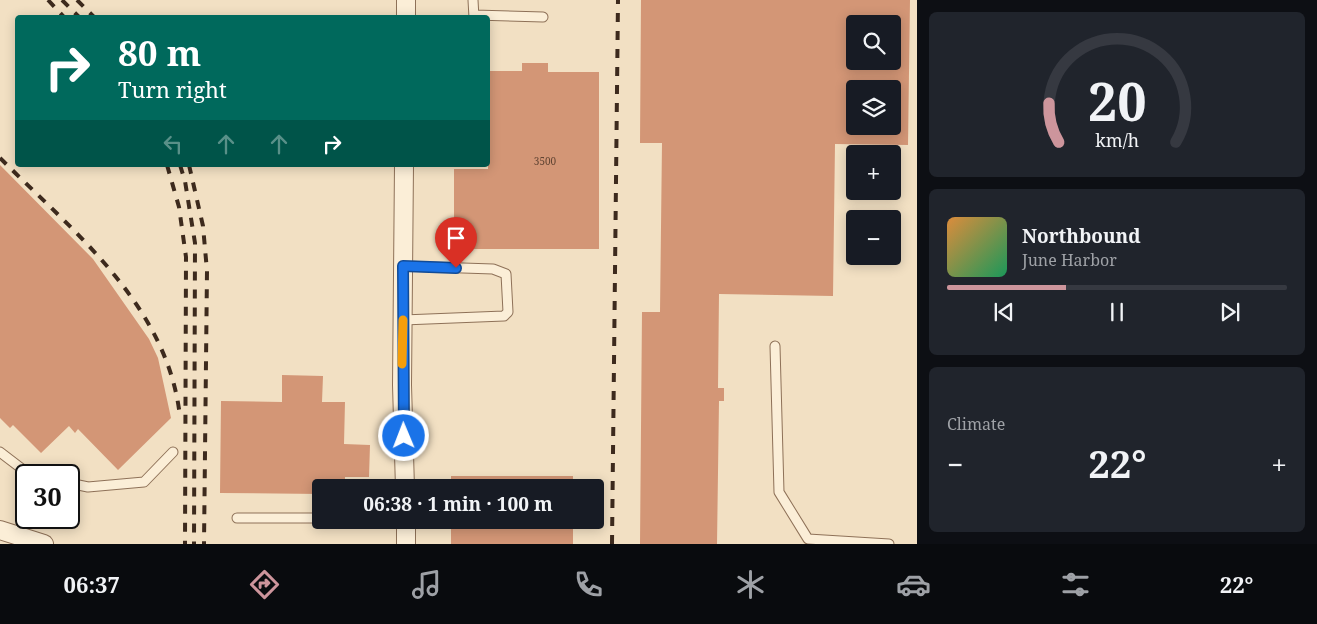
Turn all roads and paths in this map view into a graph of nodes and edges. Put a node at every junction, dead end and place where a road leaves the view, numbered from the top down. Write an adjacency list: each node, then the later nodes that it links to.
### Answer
1 (406, 0): 3 (street)
2 (473, 0): 4 (lane)
3 (406, 15)
4 (474, 15)
5 (490, 16): 6 (lane)
6 (544, 17)
7 (404, 167): 8 (street)
8 (403, 266): 9 (street); 9 (lane)
9 (403, 320): 14 (street)
10 (775, 346): 22 (lane)
11 (0, 452): 13 (lane)
12 (173, 452): 15 (lane)
13 (16, 464)
14 (405, 479)
15 (80, 485)
16 (237, 518): 17 (lane)
17 (312, 518)
18 (406, 529): 21 (street)
19 (0, 530): 20 (street)
20 (44, 544)
21 (406, 544)
22 (889, 544)

